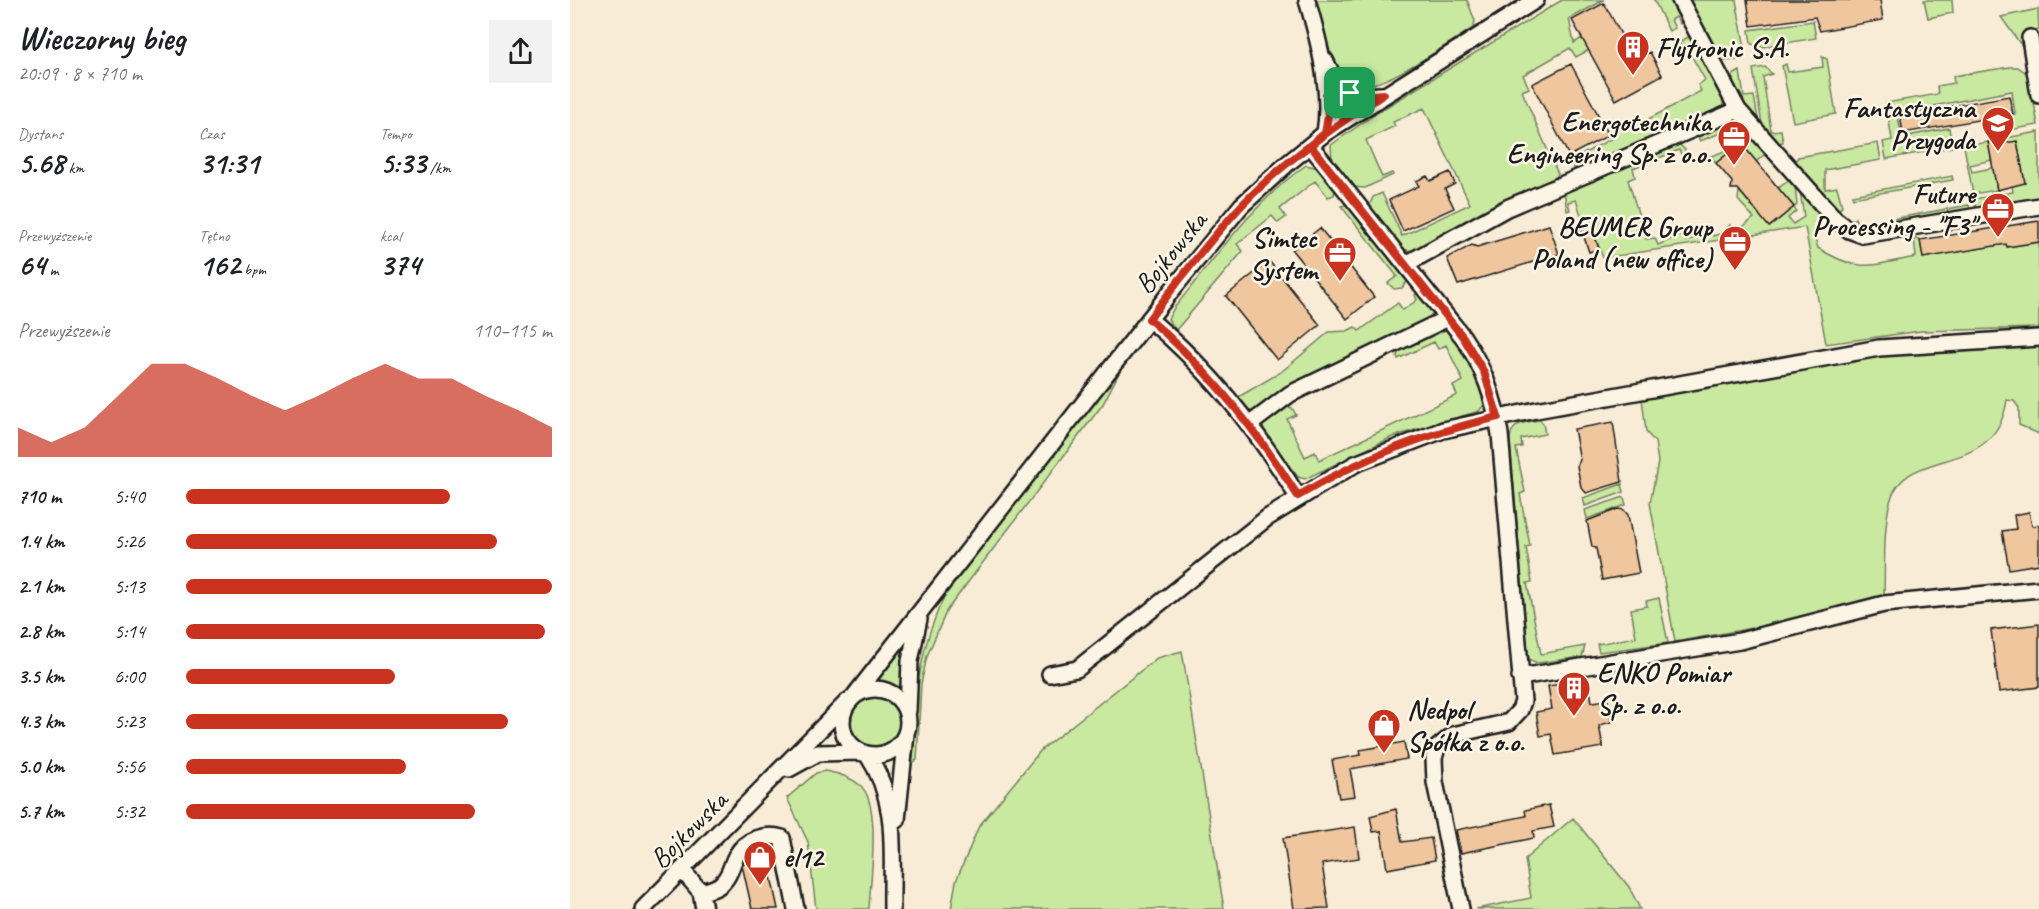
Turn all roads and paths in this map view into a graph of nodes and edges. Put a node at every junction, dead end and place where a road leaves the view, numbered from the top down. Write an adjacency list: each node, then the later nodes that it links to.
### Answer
1 (1306, 0): 5 (street)
2 (1536, 0): 6 (street, Bojkowska)
3 (1680, 0): 8 (street)
4 (2030, 38): 7 (street)
5 (1333, 92): 6 (street); 9 (street); 10 (street)
6 (1384, 94): 9 (street, Bojkowska)
7 (2039, 95)
8 (1738, 110): 12 (street); 13 (street)
9 (1348, 118): 10 (street, Bojkowska)
10 (1325, 133): 11 (street, Bojkowska)
11 (1310, 145): 13 (street); 15 (street, Bojkowska)
12 (2039, 206)
13 (1406, 264): 14 (street)
14 (1448, 318): 17 (street); 18 (street)
15 (1149, 319): 18 (street); 21 (street, Bojkowska)
16 (2039, 338): 17 (street)
17 (1498, 417): 19 (street); 23 (street)
18 (1249, 425): 19 (street)
19 (1298, 496): 22 (street)
20 (2039, 589): 23 (street)
21 (919, 616): 24 (street, Bojkowska); 25 (street, Bojkowska)
22 (1050, 674)
23 (1520, 676): 36 (street)
24 (852, 698): 25 (street); 27 (street); 28 (street, Bojkowska)
25 (908, 714): 26 (street)
26 (906, 734): 27 (street); 29 (street)
27 (864, 753): 28 (street, Bojkowska); 29 (street)
28 (768, 784): 30 (street, Bojkowska)
29 (892, 852): 35 (street)
30 (682, 870): 31 (street); 32 (street, Bojkowska)
31 (701, 892): 33 (street); 34 (street)
32 (643, 909)
33 (704, 909)
34 (796, 909)
35 (891, 909)
36 (1461, 909)

